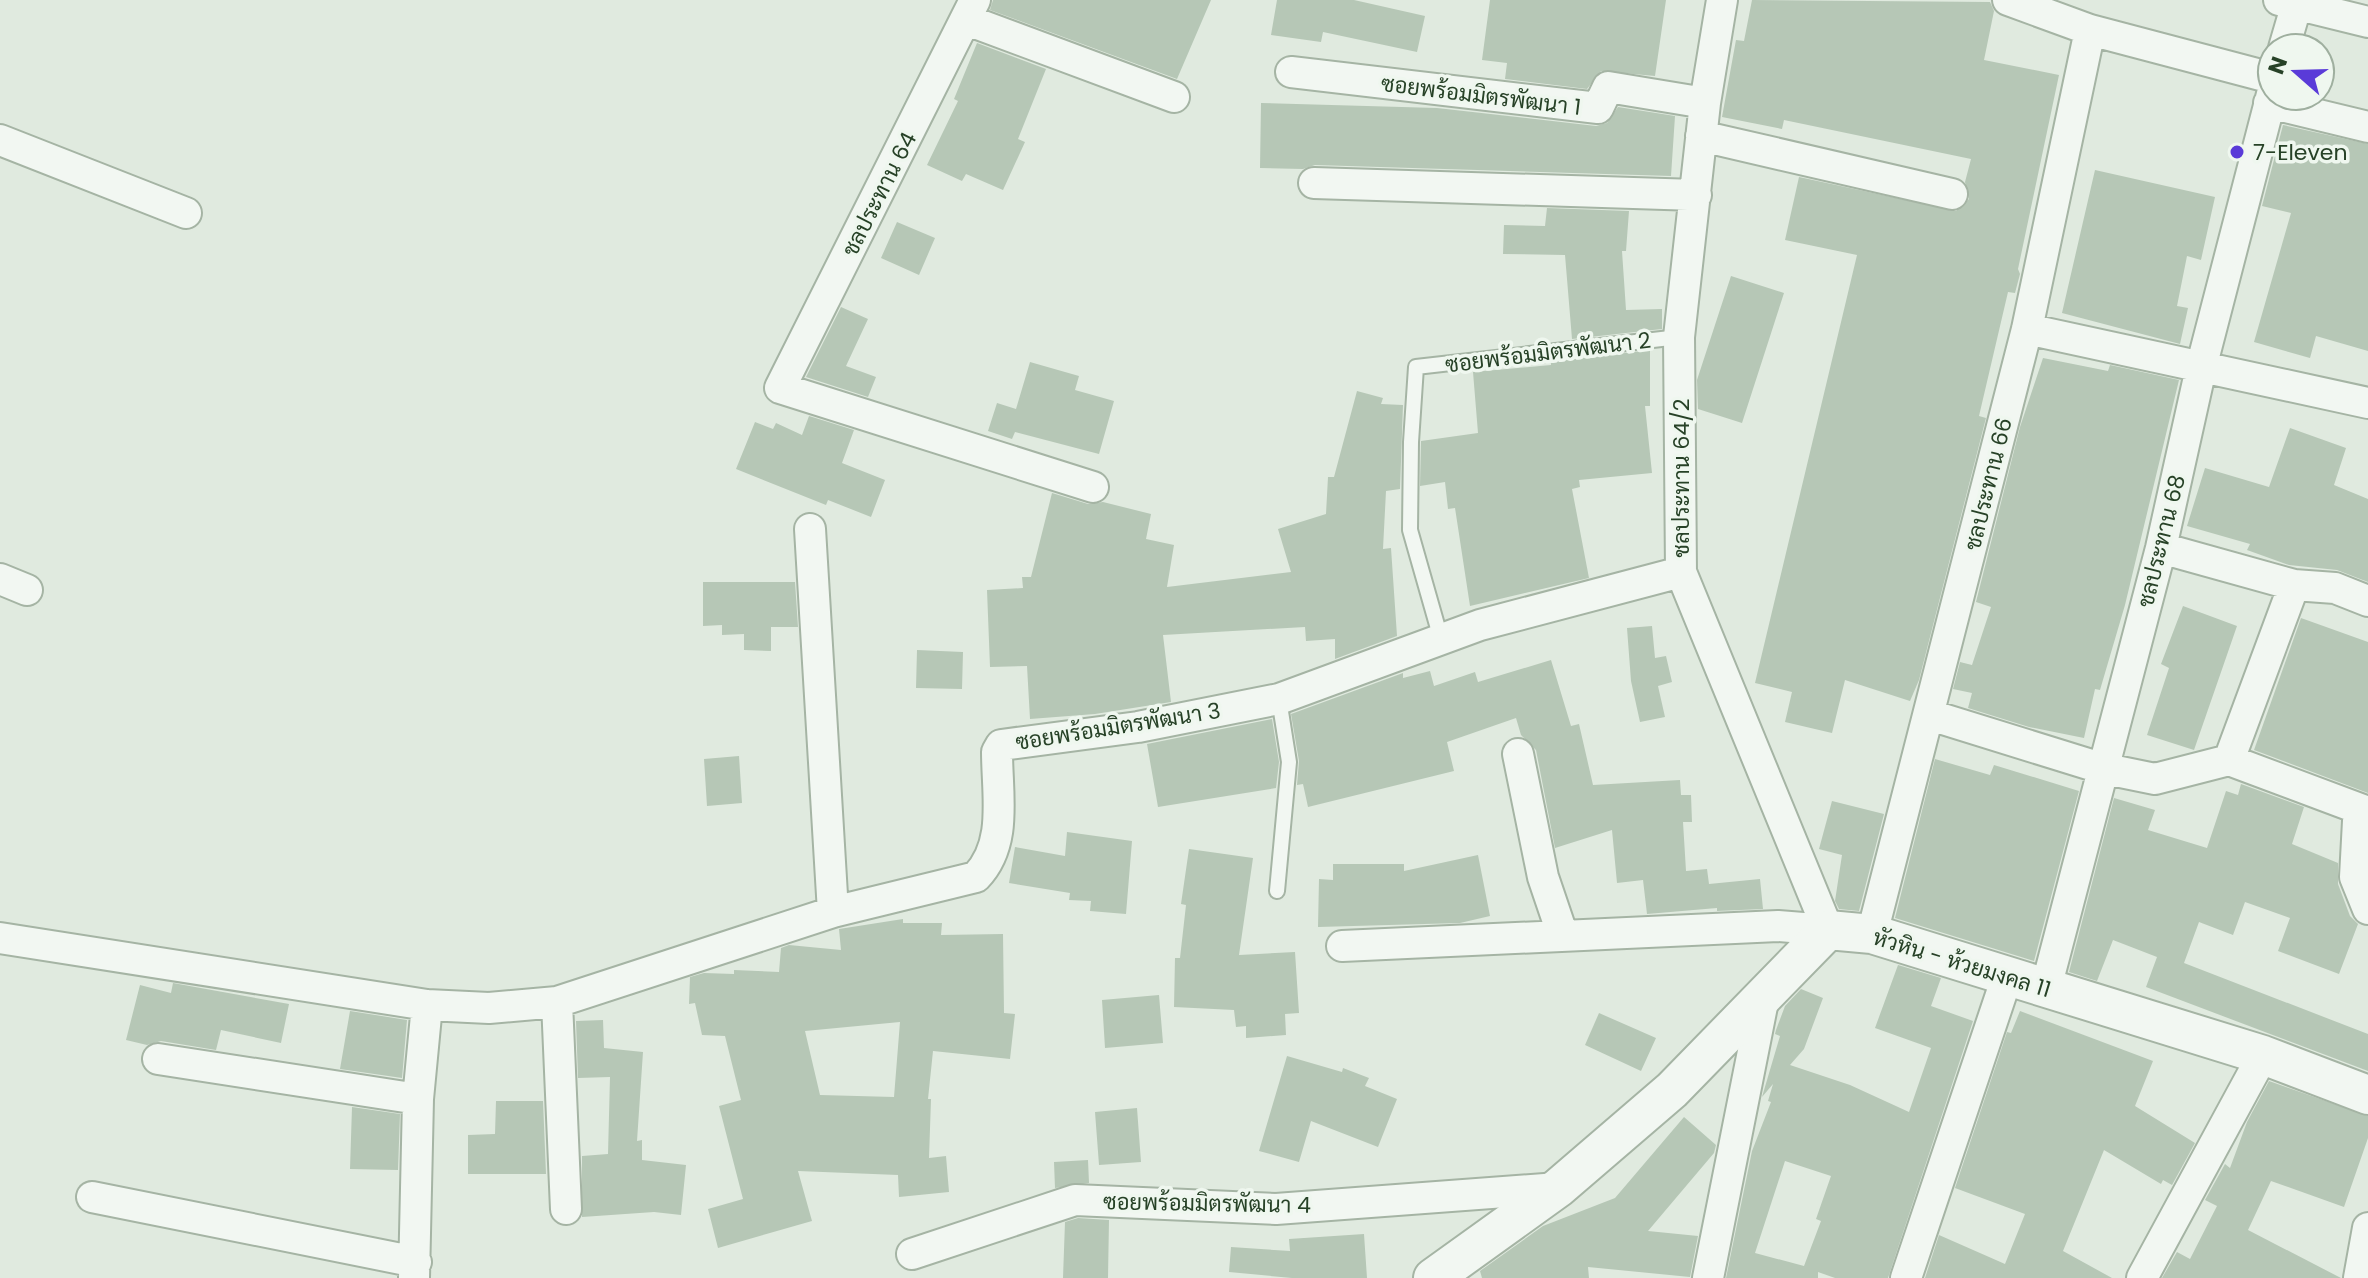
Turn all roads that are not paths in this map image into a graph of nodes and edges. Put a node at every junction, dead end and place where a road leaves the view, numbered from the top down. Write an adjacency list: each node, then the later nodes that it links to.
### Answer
1 (1722, 0): 11 (street, ชลประทาน 64/2)
2 (2008, 0): 6 (street)
3 (2291, 1): 5 (street); 7 (street)
4 (971, 10): 10 (street); 25 (street, ชลประทาน 64)
5 (2368, 22)
6 (2090, 30): 9 (street); 21 (street, ชลประทาน 66)
7 (2286, 32)
8 (1291, 72): 11 (street, ซอยพร้อมมิตรพัฒนา 1)
9 (2256, 87)
10 (1174, 97)
11 (1705, 103): 15 (street, ชลประทาน 64/2)
12 (2266, 112): 23 (street, ชลประทาน 68)
13 (2326, 112): 14 (street)
14 (2368, 127)
15 (1701, 136): 18 (street); 19 (street, ชลประทาน 64/2)
16 (0, 140): 20 (street)
17 (1314, 183): 19 (street)
18 (1952, 194)
19 (1696, 195): 22 (street, ชลประทาน 64/2)
20 (186, 213)
21 (2027, 329): 23 (street); 33 (street, ชลประทาน 66)
22 (1679, 337): 28 (street, ชลประทาน 64/2); 31 (lane, ซอยพร้อมมิตรพัฒนา 2)
23 (2201, 368): 24 (street); 27 (street, ชลประทาน 68)
24 (2368, 403)
25 (1093, 487)
26 (810, 529): 39 (street)
27 (2161, 548): 29 (street); 36 (street, ชลประทาน 68)
28 (1681, 572): 31 (street, ซอยพร้อมมิตรพัฒนา 3); 40 (street, ชลประทาน 64/2)
29 (2294, 585): 30 (street); 35 (street)
30 (2368, 601)
31 (1441, 639): 32 (street, ซอยพร้อมมิตรพัฒนา 3)
32 (1279, 699): 37 (lane); 39 (street, ซอยพร้อมมิตรพัฒนา 3)
33 (1930, 715): 36 (street); 41 (street, ชลประทาน 66)
34 (1518, 754): 42 (street)
35 (2229, 760): 36 (street); 38 (street)
36 (2101, 768): 46 (street, ชลประทาน 68)
37 (1277, 891)
38 (2368, 909)
39 (833, 912): 48 (street, ซอยพร้อมมิตรพัฒนา 3)
40 (1828, 930): 41 (street, หัวหิน - ห้วยมงคล 11); 42 (street); 47 (street)
41 (1872, 934): 45 (street, หัวหิน - ห้วยมงคล 11)
42 (1563, 936): 44 (street)
43 (0, 938): 49 (street, ซอยพร้อมมิตรพัฒนา 3)
44 (1342, 946)
45 (2007, 977): 46 (street, หัวหิน - ห้วยมงคล 11); 62 (street)
46 (2046, 988): 50 (street, หัวหิน - ห้วยมงคล 11)
47 (1765, 991): 54 (street); 61 (street)
48 (557, 1002): 49 (street, ซอยพร้อมมิตรพัฒนา 3); 56 (street)
49 (427, 1005): 53 (street)
50 (2263, 1055): 52 (street, หัวหิน - ห้วยมงคล 11); 63 (street)
51 (158, 1059): 53 (street)
52 (2368, 1095)
53 (418, 1099): 59 (street)
54 (1558, 1188): 58 (street, ซอยพร้อมมิตรพัฒนา 4); 60 (street)
55 (92, 1197): 59 (street)
56 (566, 1209)
57 (2368, 1228): 64 (street)
58 (912, 1254)
59 (415, 1270)
60 (1433, 1278)
61 (1708, 1278)
62 (1906, 1278)
63 (2142, 1278)
64 (2359, 1278)

